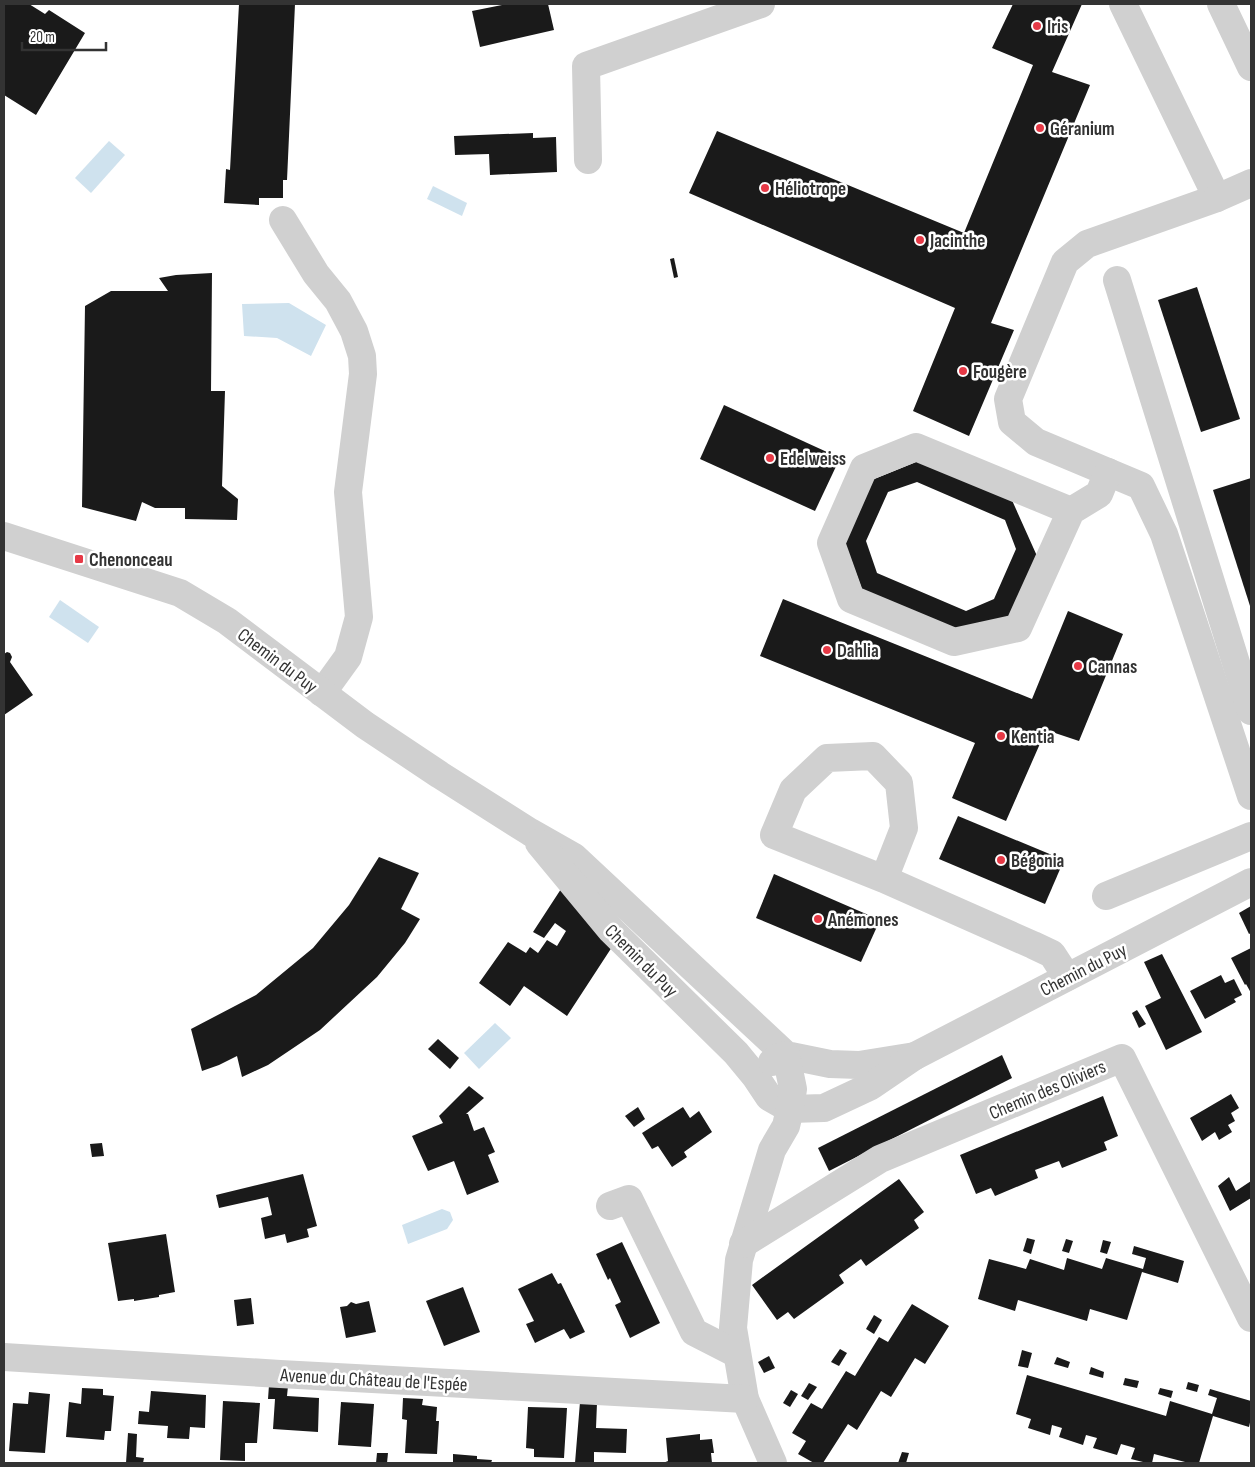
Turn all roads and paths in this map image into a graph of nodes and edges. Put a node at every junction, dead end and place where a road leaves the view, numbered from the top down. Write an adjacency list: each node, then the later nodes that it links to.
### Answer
1 (761, 4): 5 (street)
2 (1123, 4): 7 (street)
3 (1221, 4): 4 (street)
4 (1251, 67)
5 (588, 160)
6 (1251, 183): 7 (street)
7 (1217, 198): 10 (street)
8 (283, 220): 13 (street)
9 (1117, 280): 14 (street)
10 (1108, 472): 11 (street); 15 (street)
11 (1071, 511): 11 (street)
12 (4, 536): 13 (street, Chemin du Puy)
13 (322, 693): 16 (street, Chemin du Puy)
14 (1251, 710)
15 (1251, 796)
16 (530, 832): 22 (street, Chemin du Puy); 24 (street, Chemin du Puy)
17 (1251, 836): 20 (street)
18 (884, 879): 18 (street); 21 (street)
19 (1251, 882): 21 (street, Chemin du Puy)
20 (1106, 896)
21 (1067, 977): 23 (street, Chemin du Puy)
22 (786, 1055): 23 (street, Chemin du Puy); 24 (street); 25 (street)
23 (915, 1056): 25 (street, Chemin du Puy)
24 (760, 1083): 25 (street, Chemin du Puy)
25 (790, 1109): 27 (street)
26 (610, 1206): 29 (street)
27 (743, 1244): 28 (street, Chemin des Oliviers); 29 (street)
28 (1251, 1318)
29 (737, 1354): 31 (street)
30 (4, 1357): 31 (street, Avenue du Château de l'Espée)
31 (745, 1399): 32 (street)
32 (773, 1463)

